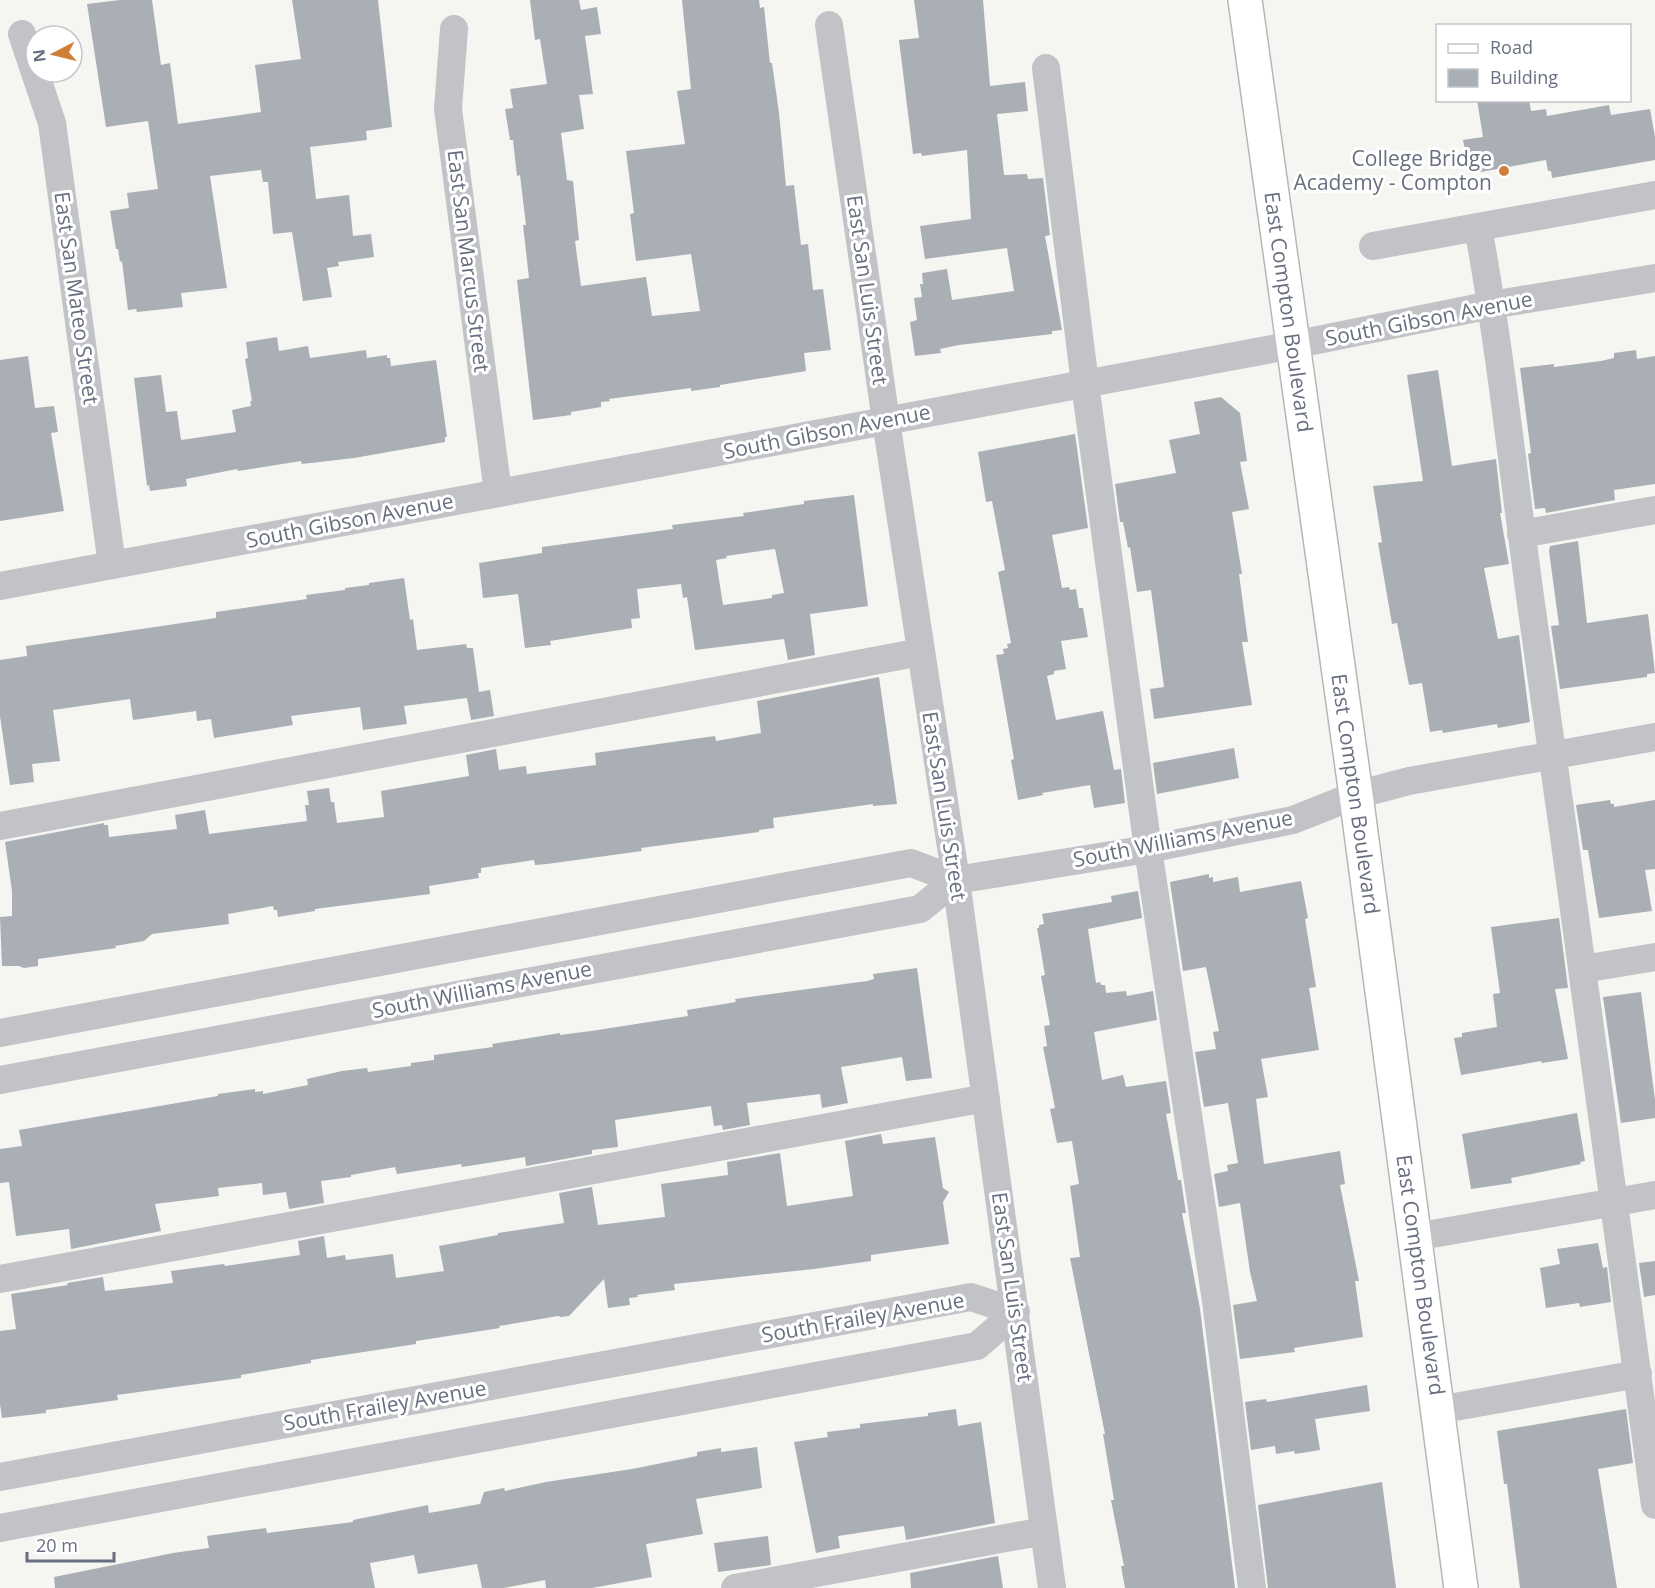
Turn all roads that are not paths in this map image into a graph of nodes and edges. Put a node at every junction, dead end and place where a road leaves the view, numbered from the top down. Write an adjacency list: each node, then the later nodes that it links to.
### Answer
1 (1245, 0): 11 (main road, East Compton Boulevard)
2 (829, 26): 13 (street, East San Luis Street)
3 (454, 28): 14 (street, East San Marcus Street)
4 (22, 34): 17 (street, East San Mateo Street)
5 (1046, 68): 12 (street)
6 (1655, 195): 7 (street)
7 (1478, 227): 8 (street); 10 (street)
8 (1373, 246)
9 (1655, 278): 10 (street, South Gibson Avenue)
10 (1491, 305): 11 (street, South Gibson Avenue); 16 (street)
11 (1293, 345): 12 (street, South Gibson Avenue); 22 (main road, East Compton Boulevard)
12 (1085, 384): 13 (street, South Gibson Avenue); 24 (street)
13 (885, 421): 14 (street, South Gibson Avenue); 19 (street, East San Luis Street)
14 (498, 493): 17 (street, South Gibson Avenue)
15 (1655, 510): 16 (street)
16 (1521, 534): 21 (street)
17 (112, 565): 18 (street, South Gibson Avenue)
18 (0, 586)
19 (921, 652): 23 (street); 25 (street, East San Luis Street)
20 (1655, 737): 21 (street, South Williams Avenue)
21 (1553, 755): 22 (street, South Williams Avenue); 27 (street)
22 (1356, 795): 24 (street, South Williams Avenue); 33 (main road, East Compton Boulevard)
23 (0, 826)
24 (1148, 849): 25 (street, South Williams Avenue); 44 (street)
25 (956, 880): 28 (street, South Williams Avenue); 29 (street, South Williams Avenue); 30 (street, East San Luis Street)
26 (1655, 957): 27 (street)
27 (1583, 969): 32 (street)
28 (0, 1033)
29 (0, 1080)
30 (986, 1098): 34 (street); 35 (street, East San Luis Street)
31 (1655, 1195): 32 (street)
32 (1613, 1202): 33 (street); 36 (street)
33 (1415, 1236): 37 (main road, East Compton Boulevard)
34 (0, 1279)
35 (1016, 1312): 38 (street, South Frailey Avenue); 40 (street); 41 (street, East San Luis Street)
36 (1645, 1390): 37 (street); 39 (street)
37 (1437, 1410): 45 (main road, East Compton Boulevard)
38 (0, 1477)
39 (1655, 1505)
40 (0, 1528)
41 (1044, 1531): 42 (street); 43 (street, East San Luis Street)
42 (735, 1588)
43 (1052, 1588)
44 (1252, 1588)
45 (1461, 1588)

